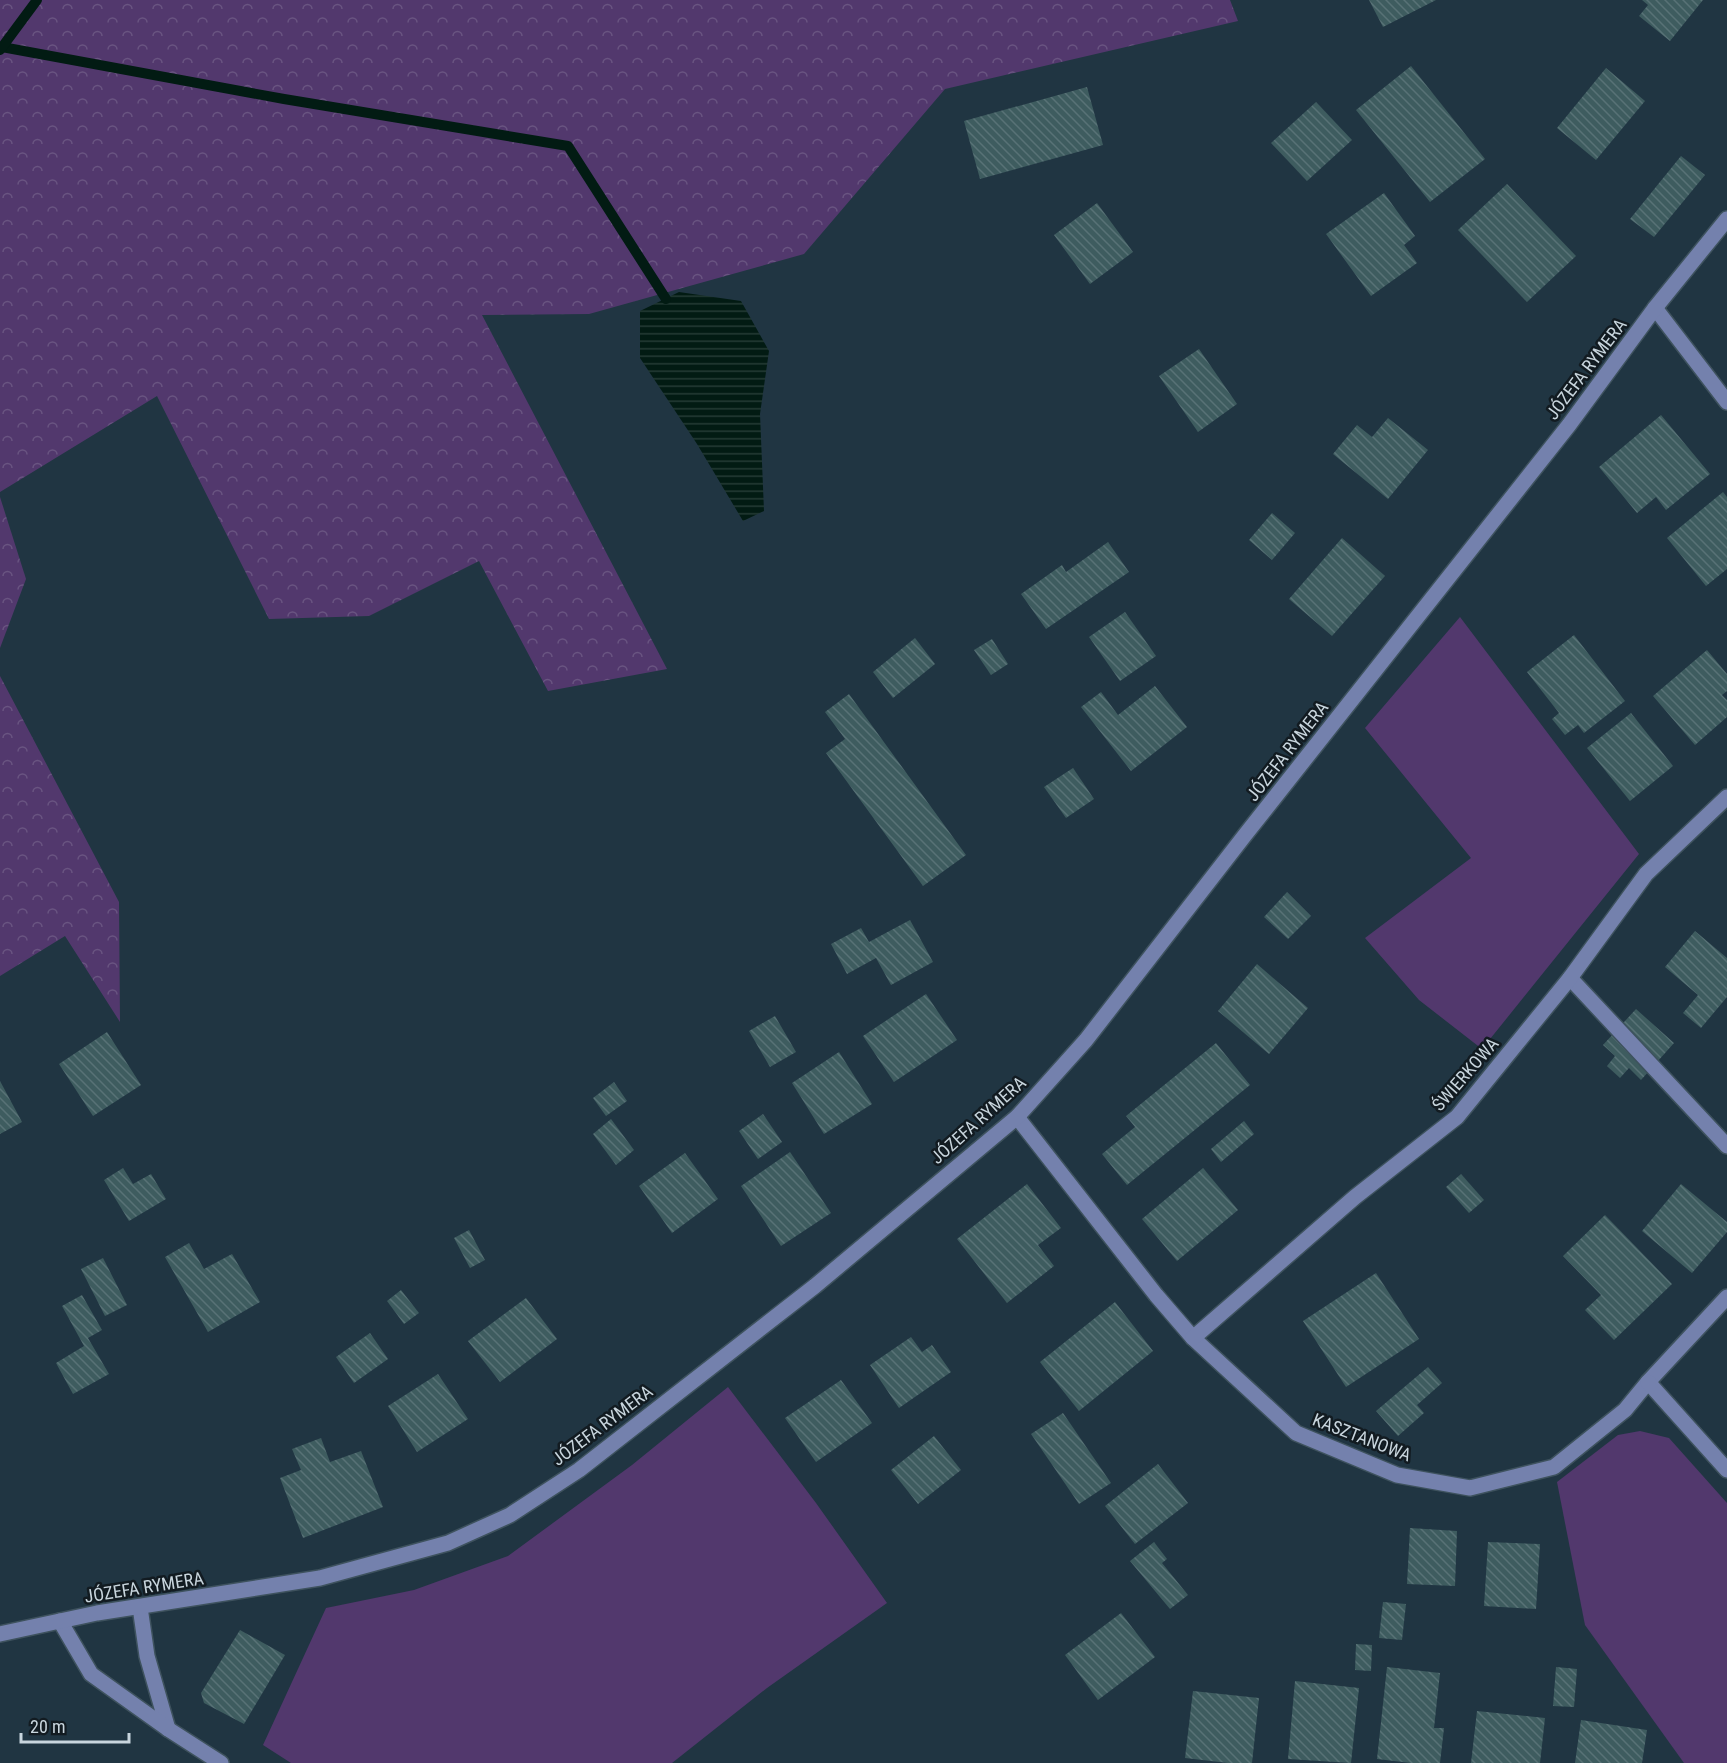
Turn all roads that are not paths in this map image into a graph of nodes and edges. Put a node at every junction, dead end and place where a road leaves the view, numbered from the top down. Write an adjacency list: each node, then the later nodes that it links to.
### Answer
1 (1727, 219): 2 (street, JÓZEFA RYMERA)
2 (1655, 308): 3 (street); 6 (street, JÓZEFA RYMERA)
3 (1727, 402)
4 (1727, 797): 5 (street, ŚWIERKOWA)
5 (1570, 978): 7 (street); 9 (street, ŚWIERKOWA)
6 (1017, 1117): 9 (street, KASZTANOWA); 12 (street, JÓZEFA RYMERA)
7 (1727, 1146)
8 (1727, 1297): 10 (street, KASZTANOWA)
9 (1193, 1338): 10 (street, KASZTANOWA)
10 (1648, 1382): 11 (street)
11 (1727, 1470)
12 (140, 1607): 13 (street, JÓZEFA RYMERA); 15 (street)
13 (60, 1621): 14 (street, JÓZEFA RYMERA); 15 (street)
14 (0, 1634)
15 (168, 1729): 16 (street)
16 (220, 1763)

